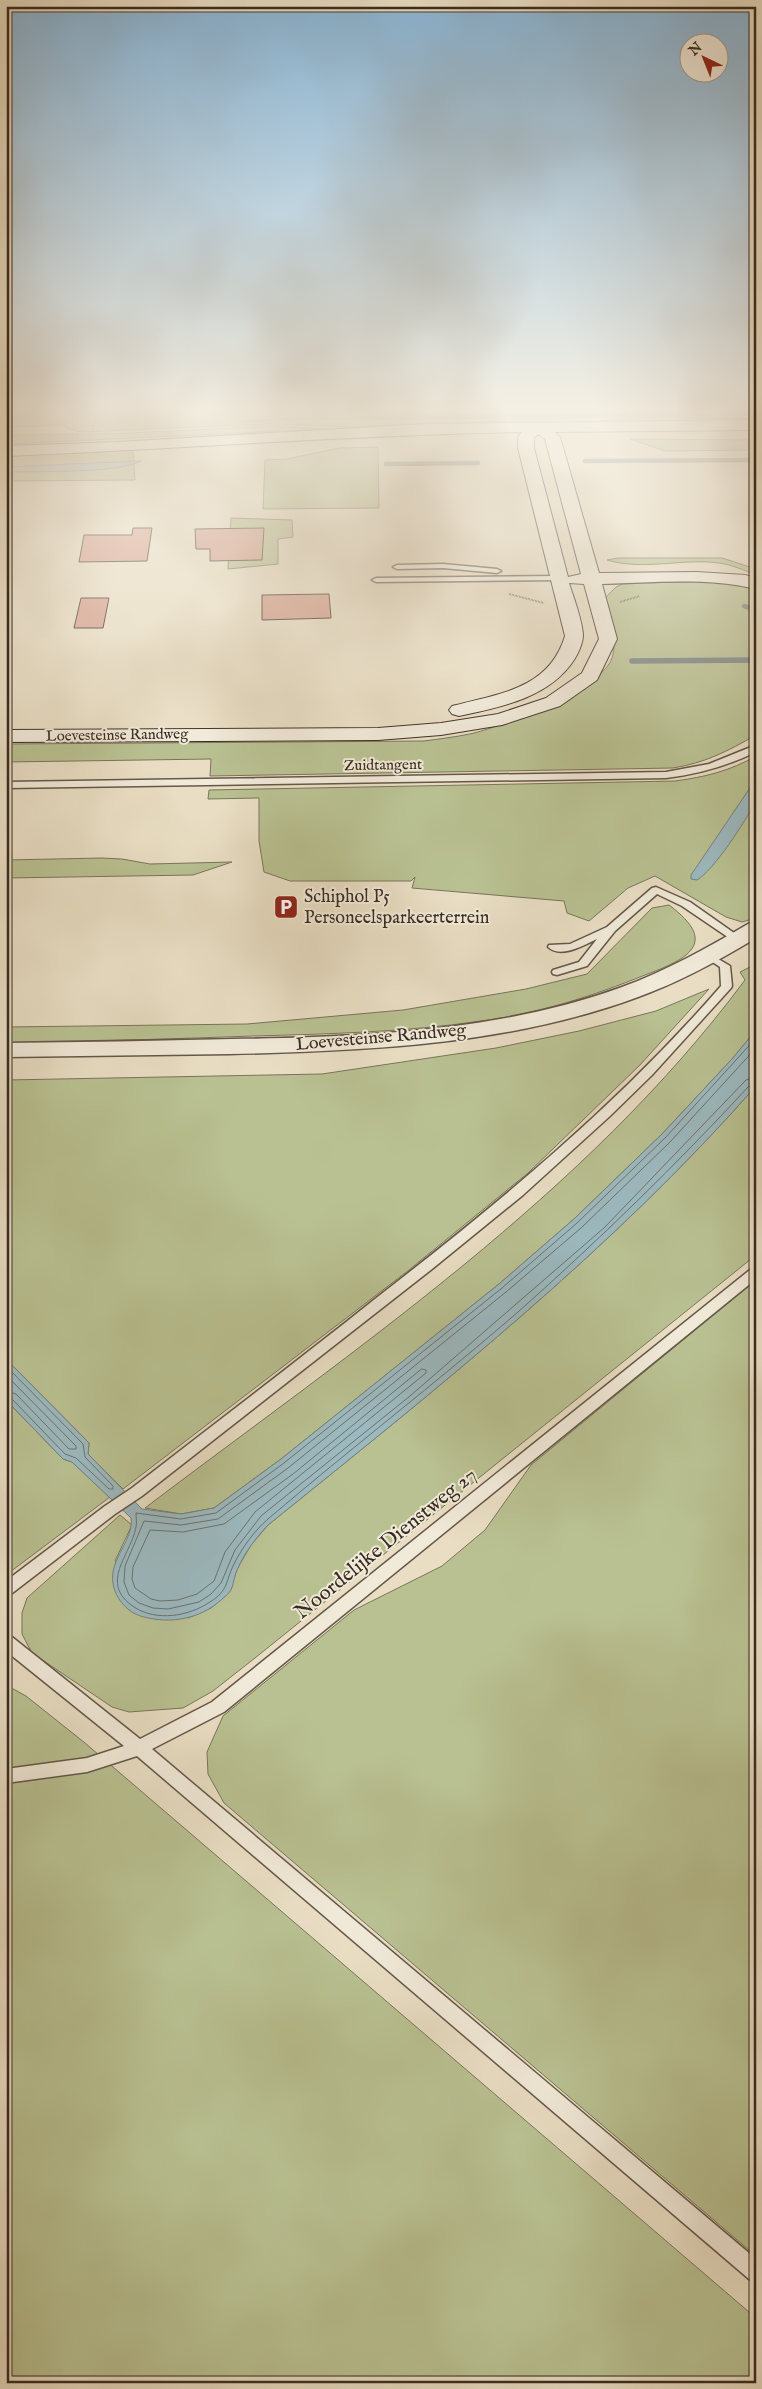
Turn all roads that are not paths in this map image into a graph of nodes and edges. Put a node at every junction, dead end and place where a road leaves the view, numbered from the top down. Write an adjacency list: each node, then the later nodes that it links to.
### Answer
1 (545, 522): 4 (street, Loevesteinse Randweg)
2 (576, 522): 5 (street, Loevesteinse Randweg)
3 (397, 567): 4 (lane)
4 (558, 574): 5 (street); 6 (lane); 8 (street, Loevesteinse Randweg)
5 (591, 575): 7 (street); 9 (street, Loevesteinse Randweg)
6 (376, 580)
7 (751, 582)
8 (6, 721)
9 (6, 736)
10 (756, 748): 11 (lane, Zuidtangent)
11 (6, 785)
12 (611, 929): 13 (lane, Loevesteinse Randweg); 14 (lane); 16 (lane)
13 (748, 935): 15 (street, Loevesteinse Randweg)
14 (553, 947)
15 (710, 957): 17 (street, Loevesteinse Randweg); 19 (lane)
16 (557, 972)
17 (6, 1050)
18 (756, 1272): 21 (lane, Noordelijke Dienstweg 27)
19 (6, 1590)
20 (6, 1642): 21 (lane)
21 (139, 1748): 22 (lane, Noordelijke Dienstweg 27); 23 (lane)
22 (6, 1776)
23 (756, 2272)

